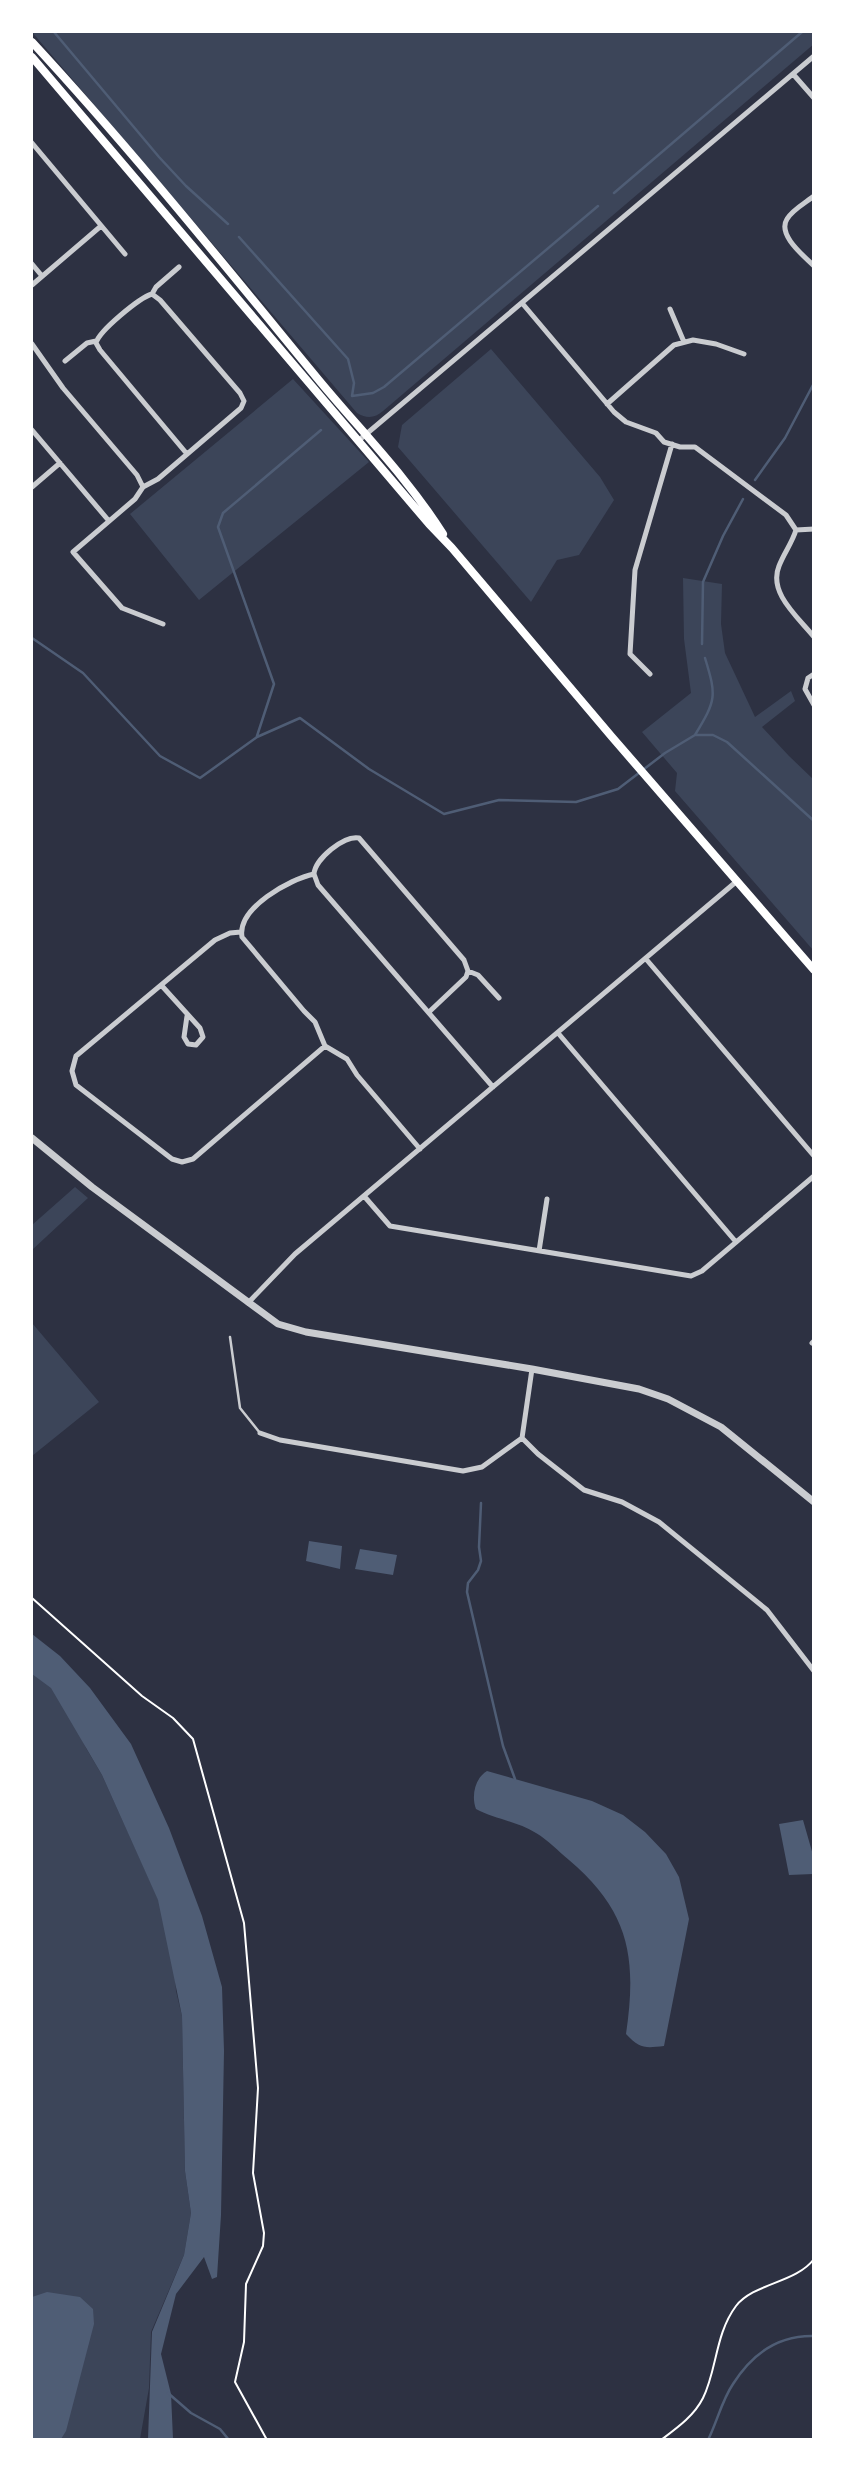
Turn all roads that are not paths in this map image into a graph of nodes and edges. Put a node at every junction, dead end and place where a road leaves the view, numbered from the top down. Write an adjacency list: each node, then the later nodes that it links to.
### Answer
1 (32, 42): 25 (main road)
2 (814, 56): 4 (street)
3 (32, 57): 25 (main road)
4 (793, 74): 5 (street); 16 (street)
5 (814, 98)
6 (32, 143): 8 (street)
7 (814, 196): 12 (street)
8 (101, 226): 9 (street); 13 (street)
9 (125, 254)
10 (32, 264): 13 (street)
11 (179, 267): 15 (street)
12 (814, 267)
13 (42, 276): 14 (street)
14 (32, 285)
15 (152, 294): 18 (street); 27 (street)
16 (522, 303): 23 (street); 25 (street)
17 (670, 309): 19 (street)
18 (96, 341): 22 (street); 27 (street)
19 (684, 342): 21 (street); 23 (street)
20 (32, 344): 30 (street)
21 (744, 354)
22 (65, 361)
23 (607, 404): 26 (street)
24 (32, 430): 28 (street)
25 (362, 438): 40 (main road)
26 (672, 444): 33 (street); 36 (street)
27 (187, 454): 30 (street)
28 (60, 463): 29 (street); 31 (street)
29 (32, 487)
30 (143, 487): 31 (street)
31 (109, 521): 34 (street)
32 (814, 529): 33 (street)
33 (796, 530): 35 (street)
34 (163, 624)
35 (814, 637)
36 (650, 674)
37 (814, 674): 38 (street)
38 (814, 705)
39 (314, 874): 41 (street); 44 (street); 47 (street)
40 (737, 881): 42 (street); 43 (main road)
41 (241, 932): 45 (street); 50 (street)
42 (646, 959): 49 (street); 54 (street)
43 (814, 970)
44 (468, 971): 46 (street); 47 (street)
45 (162, 986): 48 (street); 50 (street)
46 (499, 999)
47 (429, 1012): 51 (street)
48 (187, 1016): 48 (street)
49 (558, 1033): 51 (street); 58 (street)
50 (324, 1046): 53 (street)
51 (494, 1087): 53 (street)
52 (32, 1138): 60 (street)
53 (420, 1149): 56 (street)
54 (814, 1156)
55 (814, 1177): 58 (street)
56 (364, 1196): 59 (street); 60 (street)
57 (547, 1199): 59 (street)
58 (736, 1242): 59 (street)
59 (539, 1251)
60 (248, 1303): 62 (street)
61 (230, 1337): 63 (lane)
62 (532, 1368): 64 (street); 65 (street)
63 (260, 1433): 64 (street)
64 (522, 1438): 66 (street)
65 (814, 1502)
66 (814, 1671)

